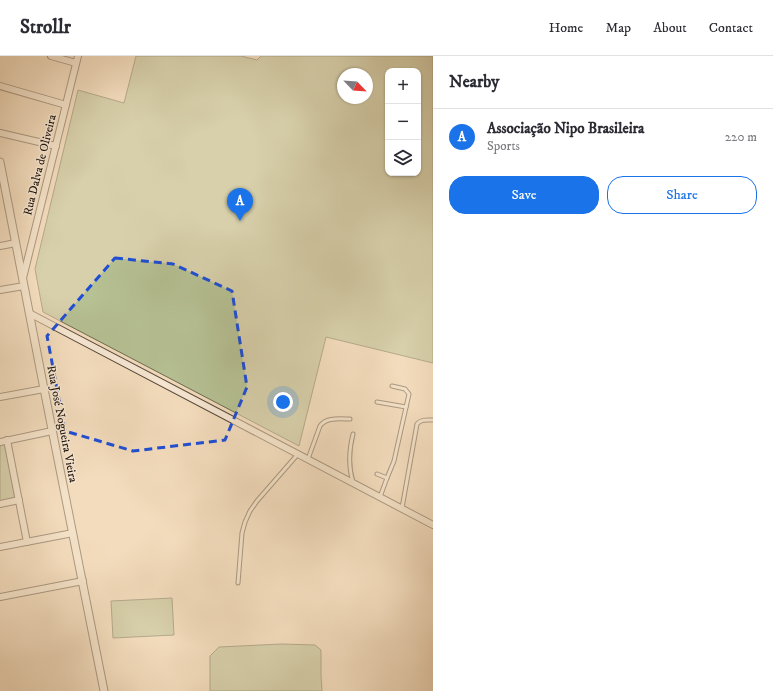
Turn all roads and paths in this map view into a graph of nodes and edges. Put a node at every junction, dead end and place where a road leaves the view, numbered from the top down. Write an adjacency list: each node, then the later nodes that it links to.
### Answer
1 (51, 56): 3 (street)
2 (78, 56): 3 (street, Rua Dalva de Oliveira)
3 (76, 63): 5 (street, Rua Dalva de Oliveira)
4 (0, 86): 5 (street)
5 (66, 105): 7 (street, Rua Dalva de Oliveira)
6 (0, 133): 7 (street)
7 (56, 146): 11 (street, Rua Dalva de Oliveira)
8 (0, 162): 9 (street, Rua José Nogueira Vieira)
9 (16, 243): 10 (street); 11 (street, Rua José Nogueira Vieira)
10 (0, 246)
11 (23, 283): 12 (street); 13 (street, Rua José Nogueira Vieira)
12 (0, 290)
13 (29, 313): 15 (street, Rua José Nogueira Vieira); 25 (street)
14 (392, 386): 18 (lane)
15 (44, 389): 16 (street); 21 (street, Rua José Nogueira Vieira)
16 (0, 397)
17 (377, 402): 18 (lane)
18 (406, 407): 28 (lane)
19 (350, 419): 26 (lane)
20 (433, 420): 33 (lane)
21 (52, 431): 23 (street); 35 (street, Rua José Nogueira Vieira)
22 (353, 434): 29 (lane)
23 (7, 440): 24 (street); 31 (street)
24 (0, 442)
25 (298, 454): 26 (street); 39 (lane)
26 (308, 459): 29 (street)
27 (377, 474): 28 (lane)
28 (387, 478): 30 (lane)
29 (354, 484): 30 (street)
30 (380, 497): 33 (street)
31 (19, 500): 32 (street); 36 (street)
32 (0, 504)
33 (402, 508): 34 (street)
34 (433, 525)
35 (73, 533): 36 (street); 38 (street, Rua José Nogueira Vieira)
36 (27, 542): 37 (street)
37 (0, 547)
38 (83, 582): 40 (street); 41 (street, Rua José Nogueira Vieira)
39 (238, 583)
40 (0, 597)
41 (104, 691)

